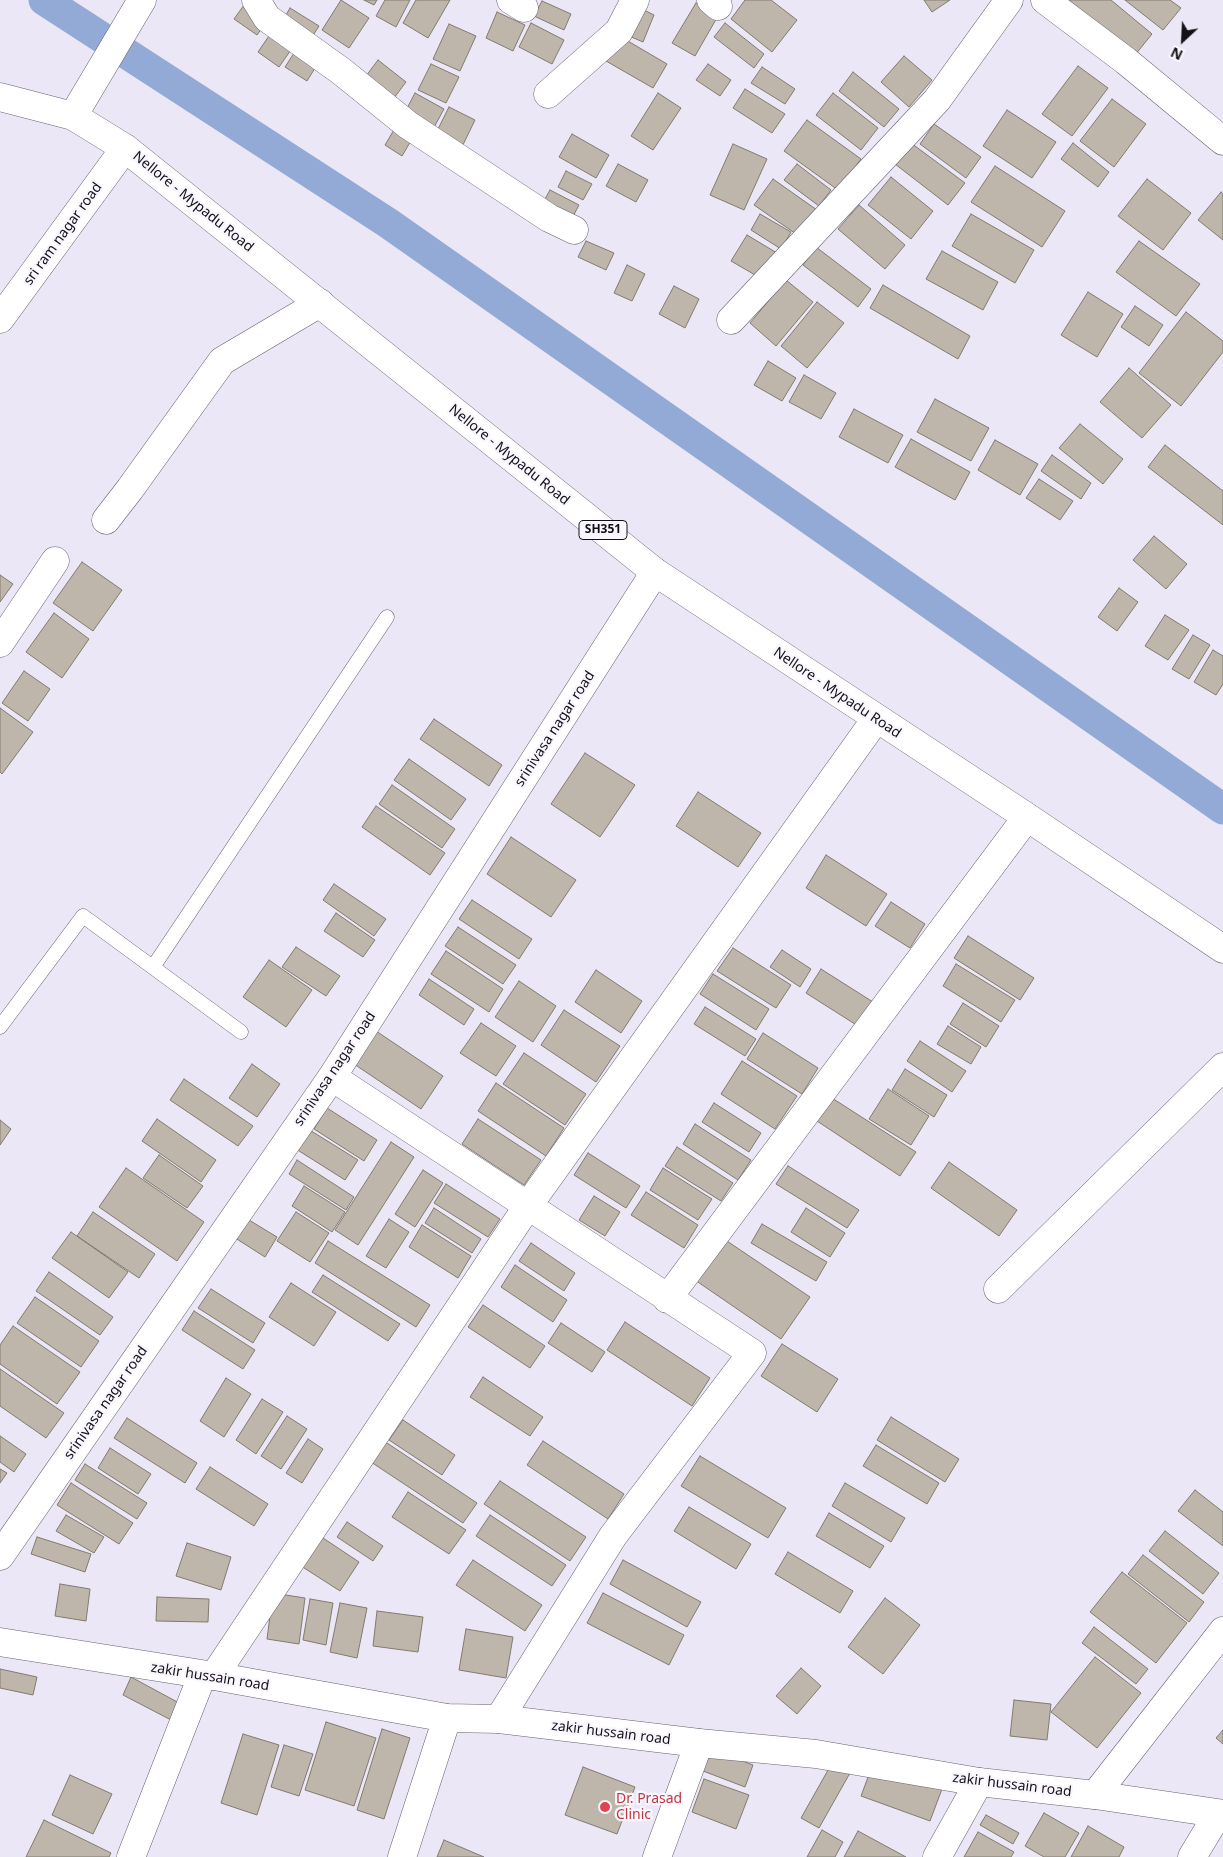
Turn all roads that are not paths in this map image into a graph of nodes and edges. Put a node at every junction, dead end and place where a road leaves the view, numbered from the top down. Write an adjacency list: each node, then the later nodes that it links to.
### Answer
1 (142, 0): 8 (street)
2 (256, 0): 11 (street)
3 (635, 0): 6 (street)
4 (1009, 0): 14 (street)
5 (1045, 0): 9 (street)
6 (548, 94)
7 (0, 98): 8 (street, Nellore - Mypadu Road / SH351)
8 (73, 116): 10 (street, Nellore - Mypadu Road / SH351)
9 (1223, 141)
10 (125, 148): 12 (street, Nellore - Mypadu Road / SH351); 13 (street, sri ram nagar road)
11 (574, 230)
12 (320, 303): 15 (street); 17 (street, Nellore - Mypadu Road / SH351)
13 (0, 319)
14 (731, 320)
15 (106, 520)
16 (55, 561): 19 (street)
17 (655, 572): 20 (street, Nellore - Mypadu Road / SH351); 27 (street, srinivasa nagar road)
18 (387, 617): 23 (lane)
19 (0, 643)
20 (876, 719): 21 (street, Nellore - Mypadu Road / SH351); 28 (street)
21 (1027, 817): 22 (street, Nellore - Mypadu Road / SH351); 30 (street)
22 (1223, 949)
23 (153, 967): 24 (lane); 25 (lane)
24 (0, 1027)
25 (241, 1032)
26 (1223, 1067): 29 (street)
27 (332, 1077): 28 (street); 31 (street, srinivasa nagar road)
28 (527, 1206): 30 (street); 34 (street)
29 (998, 1289)
30 (667, 1299): 36 (street)
31 (0, 1556)
32 (1223, 1631): 39 (street)
33 (0, 1642): 34 (street, zakir hussain road)
34 (208, 1676): 35 (street, zakir hussain road); 41 (street)
35 (447, 1718): 36 (street, zakir hussain road); 42 (street)
36 (499, 1719): 37 (street, zakir hussain road)
37 (699, 1743): 38 (street, zakir hussain road); 43 (street)
38 (979, 1782): 39 (street, zakir hussain road); 44 (street)
39 (1095, 1795): 40 (street, zakir hussain road)
40 (1221, 1814): 45 (street)
41 (131, 1857)
42 (402, 1857)
43 (657, 1857)
44 (938, 1857)
45 (1192, 1857)

